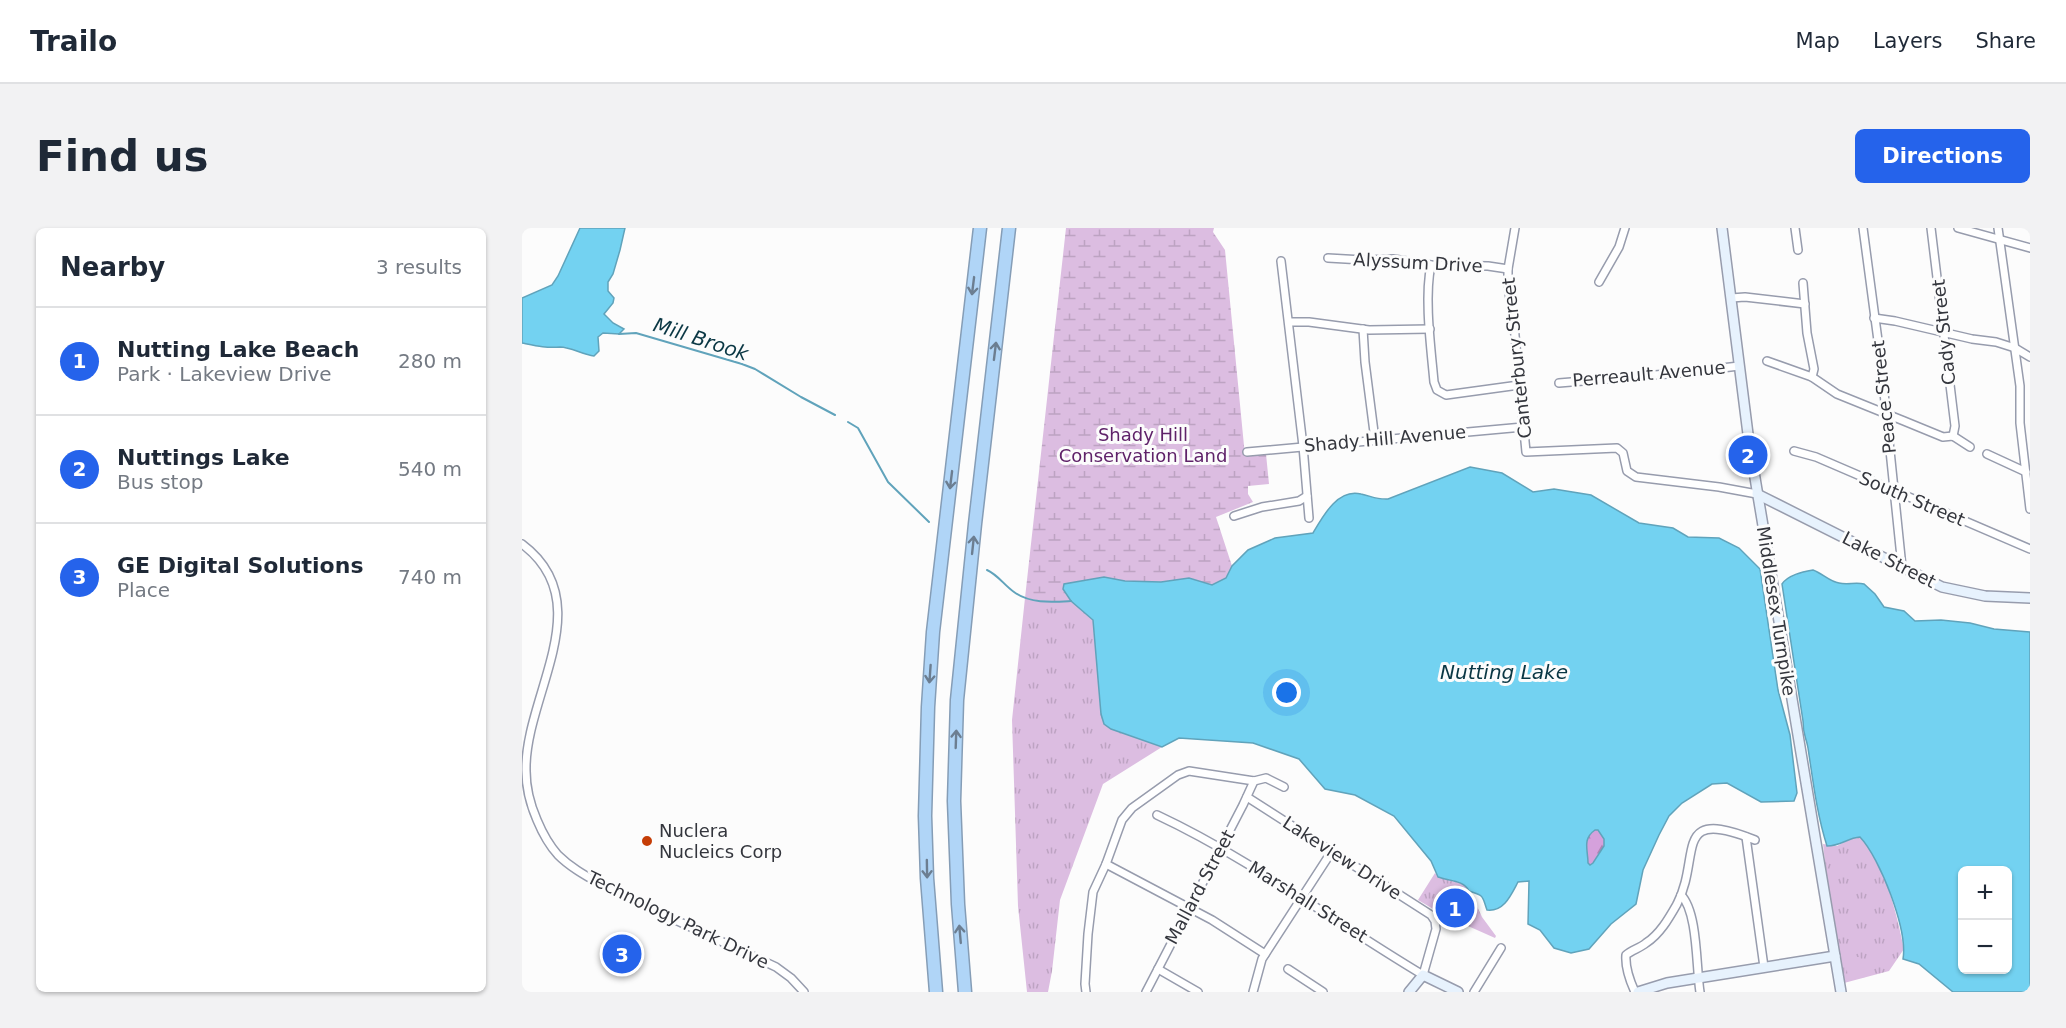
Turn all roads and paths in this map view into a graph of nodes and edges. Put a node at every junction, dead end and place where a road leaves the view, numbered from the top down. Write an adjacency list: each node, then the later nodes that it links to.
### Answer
1 (980, 228): 75 (highway, one-way to 75)
2 (1009, 228): 76 (highway, one-way to 2)
3 (1515, 228): 17 (street, Canterbury Street)
4 (1625, 228): 18 (street)
5 (1722, 228): 20 (main road, Middlesex Turnpike)
6 (1795, 228): 13 (street)
7 (1863, 228): 22 (street, Peace Street)
8 (1931, 228): 26 (street, Cady Street)
9 (1958, 228): 11 (street)
10 (1998, 228): 11 (street)
11 (1999, 239): 12 (street); 27 (street)
12 (2030, 248)
13 (1798, 250)
14 (1328, 258): 16 (street, Alyssum Drive)
15 (1281, 261): 23 (street)
16 (1431, 265): 17 (street, Alyssum Drive); 25 (street)
17 (1508, 269): 33 (street, Canterbury Street)
18 (1599, 282)
19 (1803, 283): 21 (street)
20 (1731, 298): 21 (street); 30 (main road, Middlesex Turnpike)
21 (1804, 304): 31 (street)
22 (1874, 318): 26 (street); 34 (street, Peace Street)
23 (1289, 322): 24 (street); 38 (street)
24 (1363, 329): 25 (street); 37 (street)
25 (1430, 329): 33 (street)
26 (1944, 332): 27 (street); 36 (street, Cady Street)
27 (2015, 348): 28 (street); 43 (street)
28 (2030, 357)
29 (1767, 361): 31 (street)
30 (1739, 366): 32 (street, Perreault Avenue); 45 (main road, Middlesex Turnpike)
31 (1812, 377): 34 (street)
32 (1559, 383)
33 (1519, 386): 35 (street, Canterbury Street)
34 (1885, 413): 36 (street); 44 (street, Peace Street)
35 (1523, 427): 37 (street, Shady Hill Avenue); 45 (street, Canterbury Street)
36 (1953, 436): 39 (street)
37 (1375, 440): 38 (street, Shady Hill Avenue)
38 (1303, 446): 41 (street, Shady Hill Avenue); 46 (street)
39 (1970, 447)
40 (1794, 451): 44 (street, South Street)
41 (1247, 452)
42 (1987, 454): 43 (street)
43 (2028, 477): 47 (street)
44 (1894, 491): 51 (street, South Street); 52 (street, Peace Street)
45 (1757, 494): 52 (main road, Lake Street); 68 (main road, Middlesex Turnpike)
46 (1307, 496): 48 (street); 49 (street)
47 (2030, 509)
48 (1234, 516)
49 (1309, 518)
50 (522, 544): 74 (street, Technology Park Drive)
51 (2030, 549)
52 (1902, 567): 53 (main road, Lake Street)
53 (2030, 598)
54 (1254, 781): 55 (street); 56 (street, Mallard Street); 62 (street)
55 (1284, 787)
56 (1247, 797): 60 (street, Mallard Street); 61 (street, Lakeview Drive)
57 (1157, 815): 60 (street, Marshall Street)
58 (1746, 837): 59 (street); 63 (street); 69 (street)
59 (1755, 840)
60 (1220, 848): 64 (street, Marshall Street); 65 (street, Mallard Street)
61 (1332, 851): 64 (street); 72 (street, Lakeview Drive)
62 (1106, 864): 65 (street); 77 (street)
63 (1681, 895): 73 (street); 85 (street)
64 (1303, 898): 67 (street); 72 (street, Marshall Street)
65 (1189, 908): 67 (street); 70 (street, Mallard Street)
66 (1501, 948): 84 (street)
67 (1265, 954): 80 (street)
68 (1835, 956): 69 (main road); 87 (main road, Middlesex Turnpike)
69 (1764, 967): 73 (main road)
70 (1158, 969): 78 (street, Mallard Street); 79 (street)
71 (1288, 969): 81 (street)
72 (1423, 975): 82 (main road); 83 (main road, Marshall Street)
73 (1698, 978): 85 (main road); 86 (street)
74 (804, 992)
75 (936, 992)
76 (965, 992)
77 (1086, 992)
78 (1146, 992)
79 (1198, 992)
80 (1253, 992)
81 (1323, 992)
82 (1409, 992)
83 (1458, 992)
84 (1474, 992)
85 (1636, 992)
86 (1700, 992)
87 (1841, 992)

